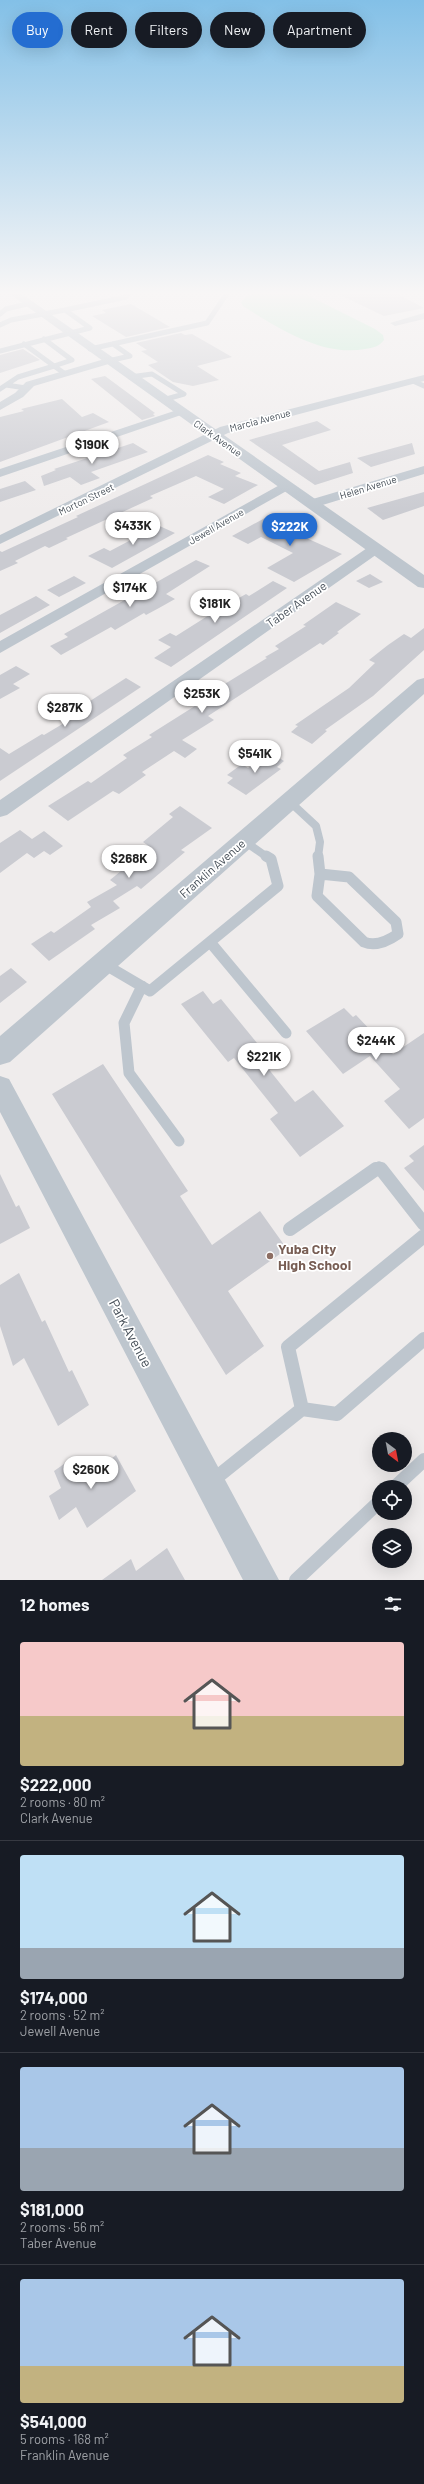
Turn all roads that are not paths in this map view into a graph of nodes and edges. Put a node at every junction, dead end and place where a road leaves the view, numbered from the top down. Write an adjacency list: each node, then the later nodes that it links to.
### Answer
1 (54, 366): 4 (lane); 7 (lane)
2 (91, 366): 4 (street)
3 (115, 366): 5 (street, Clark Avenue)
4 (64, 373): 9 (street)
5 (130, 377): 11 (street, Clark Avenue); 11 (lane)
6 (419, 379): 8 (lane); 14 (street, Marcia Avenue)
7 (6, 385): 9 (lane); 10 (lane)
8 (424, 386)
9 (26, 388): 12 (street)
10 (0, 389)
11 (163, 400): 13 (street, Clark Avenue)
12 (0, 407)
13 (180, 412): 14 (street, Clark Avenue); 16 (street)
14 (214, 436): 17 (street, Clark Avenue); 19 (street, Morton Street)
15 (424, 470): 18 (street, Helen Avenue)
16 (0, 473)
17 (285, 486): 18 (street, Clark Avenue); 22 (street, Jewell Avenue)
18 (311, 504): 20 (street, Clark Avenue)
19 (0, 540)
20 (375, 549): 21 (street, Clark Avenue); 25 (street, Taber Avenue)
21 (424, 583)
22 (0, 648)
23 (424, 684): 24 (street, Franklin Avenue)
24 (289, 801): 26 (street, Franklin Avenue); 27 (lane)
25 (0, 810)
26 (244, 841): 28 (lane); 29 (street, Franklin Avenue)
27 (320, 874): 27 (lane)
28 (210, 942): 30 (lane); 31 (lane)
29 (103, 963): 30 (lane); 32 (street, Franklin Avenue)
30 (142, 986): 34 (lane)
31 (286, 1033)
32 (0, 1053)
33 (0, 1086): 42 (street, Park Avenue)
34 (179, 1141)
35 (424, 1224): 36 (lane)
36 (290, 1229)
37 (424, 1236): 39 (lane)
38 (424, 1339): 39 (lane)
39 (302, 1409): 42 (lane)
40 (424, 1460): 41 (lane)
41 (403, 1480)
42 (210, 1482): 44 (street, Park Avenue)
43 (372, 1509): 45 (lane)
44 (262, 1580)
45 (296, 1580)

